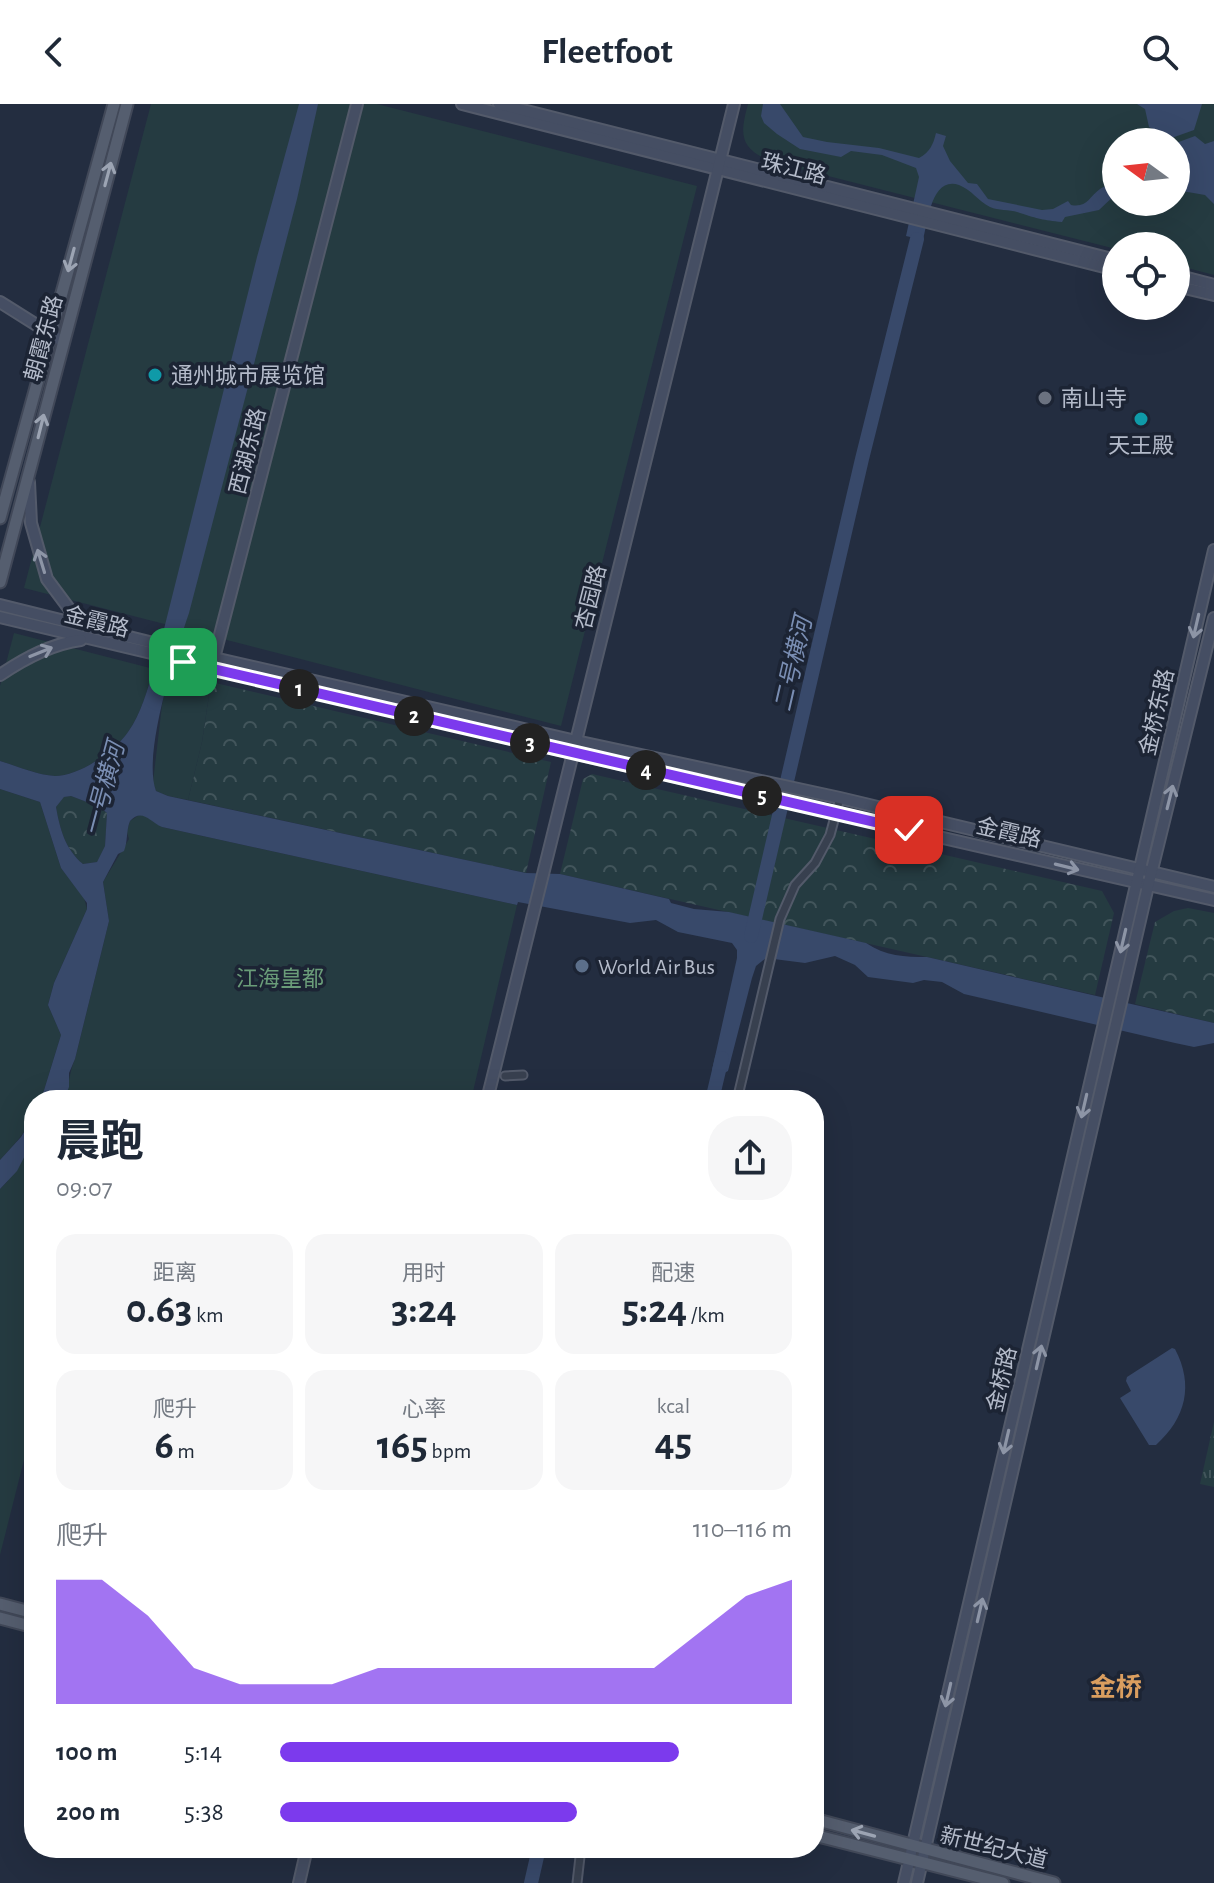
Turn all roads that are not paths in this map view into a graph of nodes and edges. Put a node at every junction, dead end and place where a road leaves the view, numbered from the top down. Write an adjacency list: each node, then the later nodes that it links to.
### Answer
1 (114, 104): 16 (main road, 朝霞东路, one-way to 16)
2 (127, 104): 17 (main road, 朝霞东路, one-way to 2)
3 (357, 104): 27 (street, 西湖东路)
4 (462, 104): 7 (street, 珠江路)
5 (499, 104): 7 (street, 珠江路)
6 (734, 104): 7 (street, 杏园路)
7 (720, 164): 8 (street, 珠江路); 29 (street, 杏园路)
8 (935, 219): 9 (street, 珠江路); 10 (street, 珠江路)
9 (1102, 257)
10 (1102, 266)
11 (1190, 279): 12 (street)
12 (1214, 285)
13 (1190, 289): 14 (street)
14 (1214, 295)
15 (0, 302): 16 (street)
16 (51, 334): 17 (street); 19 (main road, 朝霞东路)
17 (62, 341): 18 (main road, 朝霞东路, one-way to 17)
18 (28, 474): 21 (main road, 朝霞东路); 25 (street, one-way to 18)
19 (1, 511)
20 (1214, 550): 33 (street, 金桥东路, one-way to 33)
21 (0, 582)
22 (0, 605): 25 (street, 金霞路)
23 (0, 617): 26 (street, 金霞路)
24 (1214, 618): 34 (street, 金桥东路, one-way to 24)
25 (82, 626): 27 (street, 金霞路)
26 (87, 639): 27 (street, 金霞路); 28 (street, one-way to 26)
27 (212, 663): 29 (street, 金霞路); 30 (street, 金霞路)
28 (0, 675)
29 (576, 741): 30 (street, 杏园路); 31 (street, 金霞路)
30 (572, 753): 32 (street, 金霞路); 41 (street, 杏园路)
31 (840, 798): 32 (street); 33 (street, 金霞路)
32 (836, 813): 35 (street, 金霞路, one-way to 35); 42 (street)
33 (1139, 870): 34 (street, 金霞路); 35 (street, 金桥东路)
34 (1152, 873): 36 (street, 金桥东路); 37 (street, 金霞路)
35 (1136, 884): 36 (street, 金霞路); 49 (street, 金桥路, one-way to 49)
36 (1148, 886): 38 (street, 金霞路); 49 (street, 金桥路, one-way to 36)
37 (1214, 887)
38 (1214, 900)
39 (523, 1075): 40 (street)
40 (505, 1076)
41 (489, 1090)
42 (739, 1090)
43 (0, 1604): 44 (main road)
44 (24, 1610)
45 (0, 1618): 46 (main road)
46 (24, 1624)
47 (824, 1822): 49 (main road, 新世纪大道, one-way to 47)
48 (824, 1838): 52 (main road, 新世纪大道)
49 (918, 1848): 52 (street, 金桥路); 58 (main road, 新世纪大道)
50 (305, 1858): 53 (street)
51 (580, 1858): 54 (street)
52 (915, 1862): 55 (street, 金桥路); 56 (street, 金桥路); 57 (main road, 新世纪大道)
53 (299, 1883)
54 (577, 1883)
55 (904, 1883)
56 (917, 1883)
57 (1003, 1883)
58 (1054, 1883)

